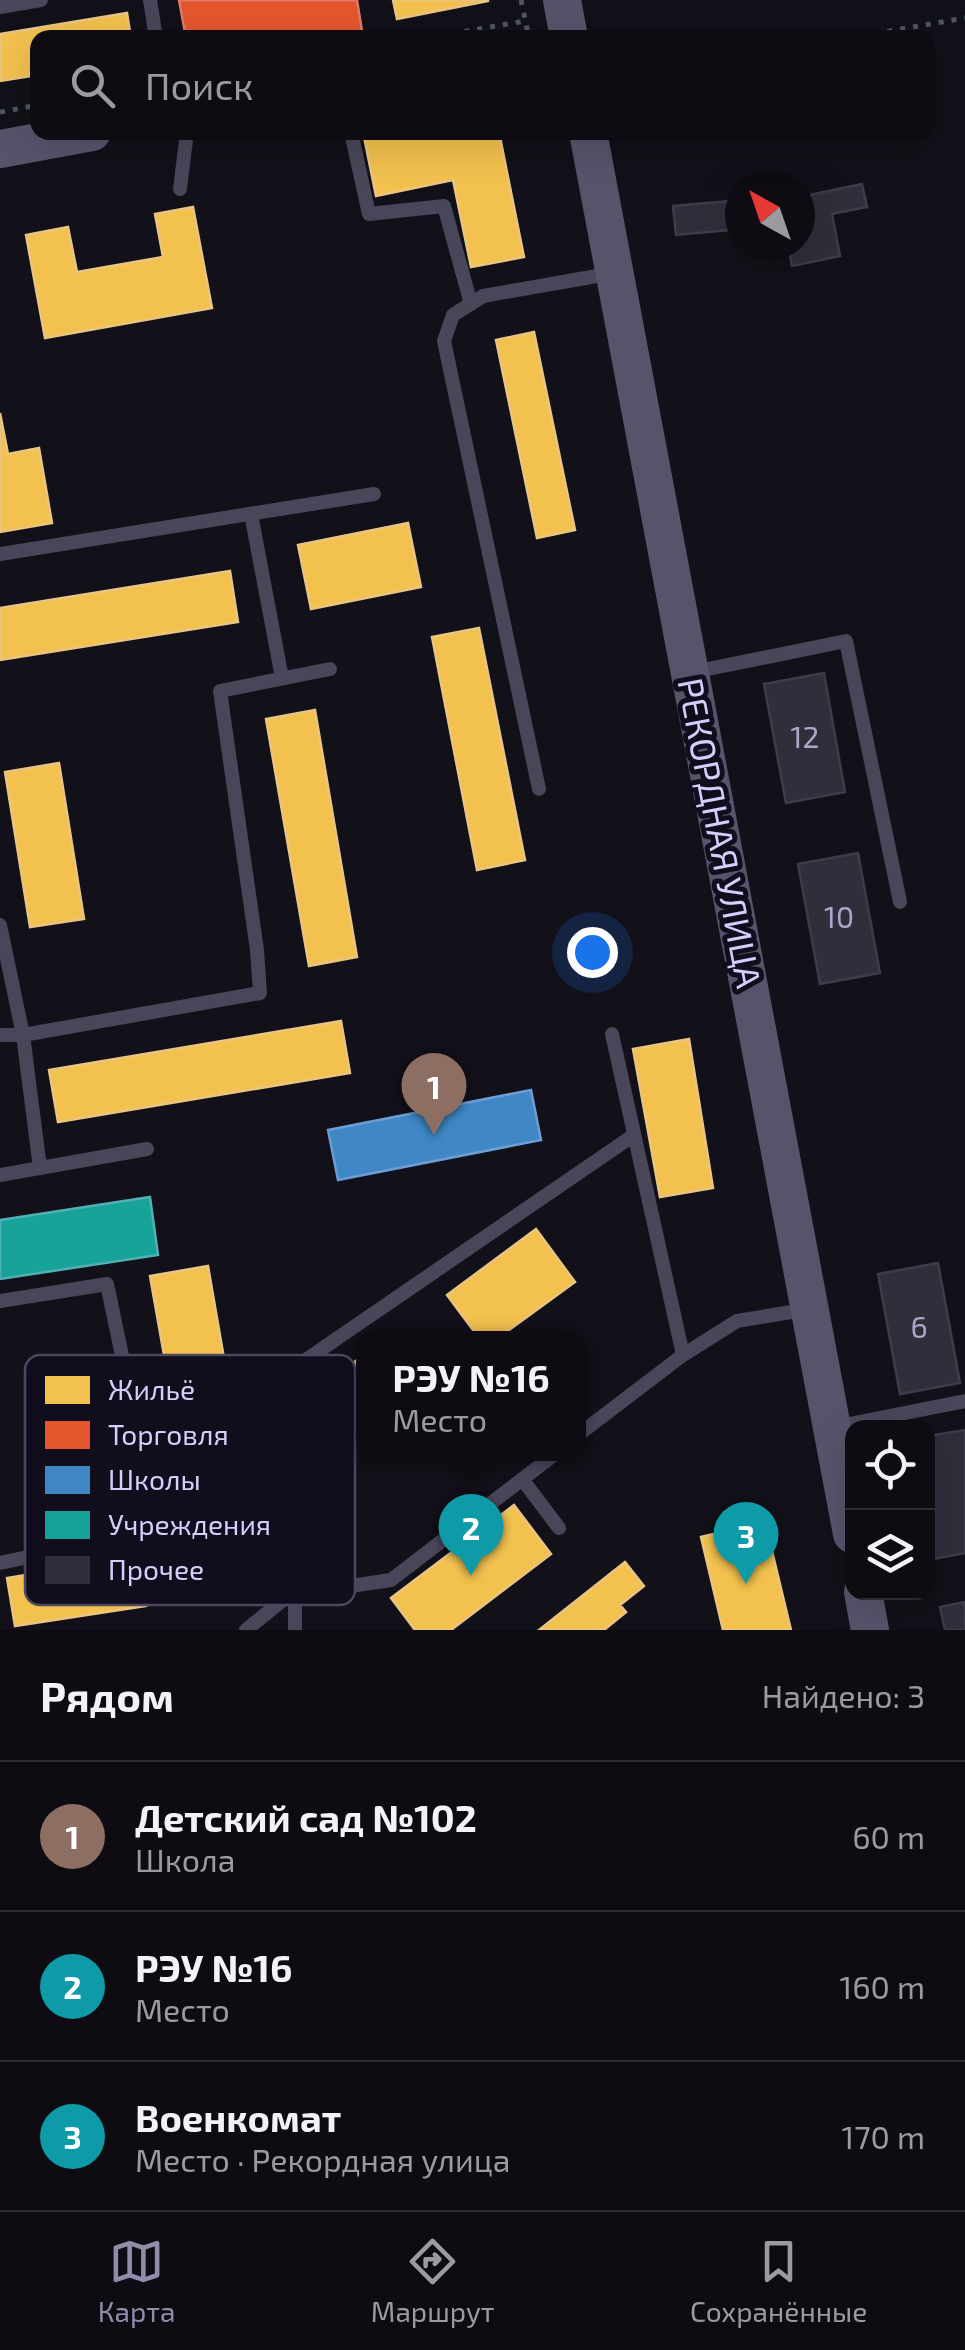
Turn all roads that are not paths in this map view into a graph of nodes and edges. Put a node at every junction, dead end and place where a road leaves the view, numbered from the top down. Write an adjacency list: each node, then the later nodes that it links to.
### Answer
1 (40, 0): 4 (lane)
2 (150, 0): 5 (lane)
3 (562, 0): 6 (main road)
4 (0, 7)
5 (155, 30)
6 (568, 30)
7 (49, 140): 11 (main road)
8 (186, 140): 12 (lane)
9 (353, 140): 14 (lane)
10 (589, 140): 13 (main road, РЕКОРДНАЯ УЛИЦА)
11 (0, 149)
12 (180, 189)
13 (614, 272): 14 (lane); 19 (main road, РЕКОРДНАЯ УЛИЦА)
14 (470, 304): 21 (lane)
15 (374, 494): 16 (lane)
16 (251, 514): 17 (lane); 20 (lane)
17 (0, 554)
18 (330, 669): 20 (lane)
19 (688, 673): 22 (lane); 32 (main road, РЕКОРДНАЯ УЛИЦА)
20 (282, 678): 26 (lane)
21 (539, 789)
22 (900, 902)
23 (0, 925): 26 (lane)
24 (612, 1034): 27 (lane)
25 (0, 1035): 26 (lane)
26 (23, 1035): 29 (lane)
27 (634, 1134): 34 (lane); 35 (lane)
28 (147, 1149): 29 (lane)
29 (40, 1168): 30 (lane)
30 (0, 1175)
31 (0, 1301): 33 (lane)
32 (810, 1309): 35 (lane); 37 (main road, РЕКОРДНАЯ УЛИЦА)
33 (122, 1355)
34 (313, 1355)
35 (683, 1355): 38 (lane)
36 (965, 1402): 37 (lane)
37 (834, 1427): 41 (main road, РЕКОРДНАЯ УЛИЦА)
38 (586, 1430)
39 (546, 1461): 40 (lane)
40 (522, 1479): 42 (lane); 45 (lane)
41 (848, 1510)
42 (559, 1528)
43 (25, 1558): 44 (lane)
44 (0, 1563)
45 (355, 1585)
46 (864, 1600): 51 (main road)
47 (279, 1605): 49 (lane)
48 (293, 1605): 50 (lane)
49 (246, 1630)
50 (295, 1630)
51 (870, 1630)

